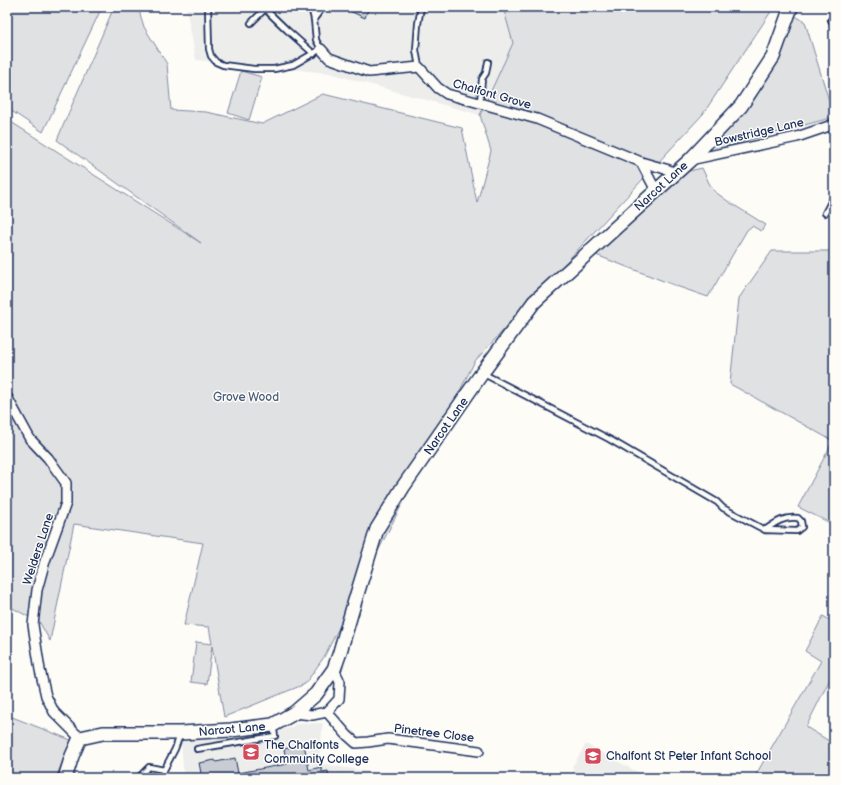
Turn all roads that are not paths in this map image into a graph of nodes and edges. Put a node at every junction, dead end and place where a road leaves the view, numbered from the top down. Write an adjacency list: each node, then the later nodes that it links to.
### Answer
1 (208, 7): 11 (lane)
2 (311, 7): 7 (lane)
3 (323, 7): 7 (lane)
4 (421, 7): 13 (lane)
5 (791, 7): 16 (street, Narcot Lane)
6 (264, 8): 9 (lane); 11 (lane)
7 (314, 19): 11 (lane)
8 (831, 20): 10 (lane)
9 (251, 23)
10 (834, 25)
11 (317, 51): 13 (street)
12 (488, 62): 14 (lane)
13 (419, 67): 14 (street, Chalfont Grove)
14 (480, 103): 17 (street, Chalfont Grove)
15 (834, 125): 16 (street, Bowstridge Lane)
16 (690, 160): 18 (street, Narcot Lane)
17 (641, 162): 18 (street, Chalfont Grove); 19 (street)
18 (674, 174): 19 (street, Narcot Lane)
19 (657, 190): 22 (street, Narcot Lane)
20 (834, 196): 21 (lane)
21 (825, 213)
22 (482, 373): 24 (lane); 25 (street, Narcot Lane)
23 (7, 397): 30 (street, Welders Lane)
24 (765, 530): 24 (lane)
25 (334, 669): 26 (street); 27 (street, Narcot Lane)
26 (327, 712): 27 (street); 32 (street, Pinetree Close)
27 (294, 713): 28 (street, Narcot Lane)
28 (273, 725): 29 (street, Narcot Lane); 31 (lane)
29 (181, 733): 30 (street, Narcot Lane); 33 (lane)
30 (80, 738): 35 (street)
31 (197, 749)
32 (480, 751)
33 (164, 770): 34 (lane); 36 (lane)
34 (139, 777)
35 (65, 778)
36 (161, 778)

